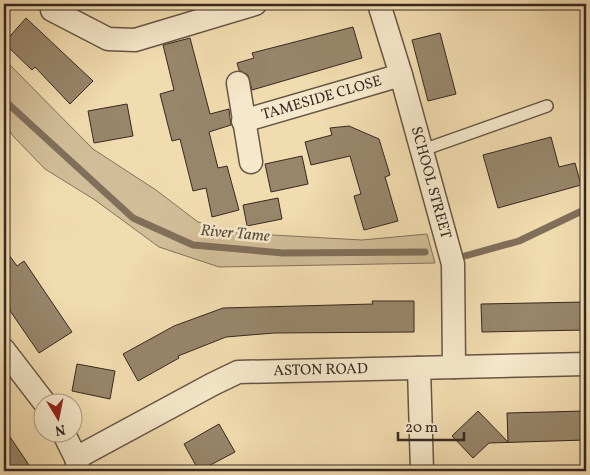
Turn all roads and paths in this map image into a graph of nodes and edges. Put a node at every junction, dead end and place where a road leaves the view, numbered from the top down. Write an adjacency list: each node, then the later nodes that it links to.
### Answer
1 (255, 4): 3 (street)
2 (379, 4): 4 (street, SCHOOL STREET)
3 (52, 10)
4 (401, 75): 7 (street, TAMESIDE CLOSE); 8 (street, SCHOOL STREET)
5 (238, 83): 7 (street, TAMESIDE CLOSE)
6 (547, 106): 8 (lane)
7 (243, 121): 9 (street, TAMESIDE CLOSE)
8 (420, 151): 12 (street, SCHOOL STREET)
9 (250, 162)
10 (4, 350): 14 (street)
11 (586, 364): 12 (street, ASTON ROAD)
12 (454, 367): 13 (street, ASTON ROAD)
13 (420, 368): 16 (street, ASTON ROAD); 17 (street)
14 (36, 392)
15 (68, 442): 16 (street)
16 (78, 464)
17 (422, 471)

